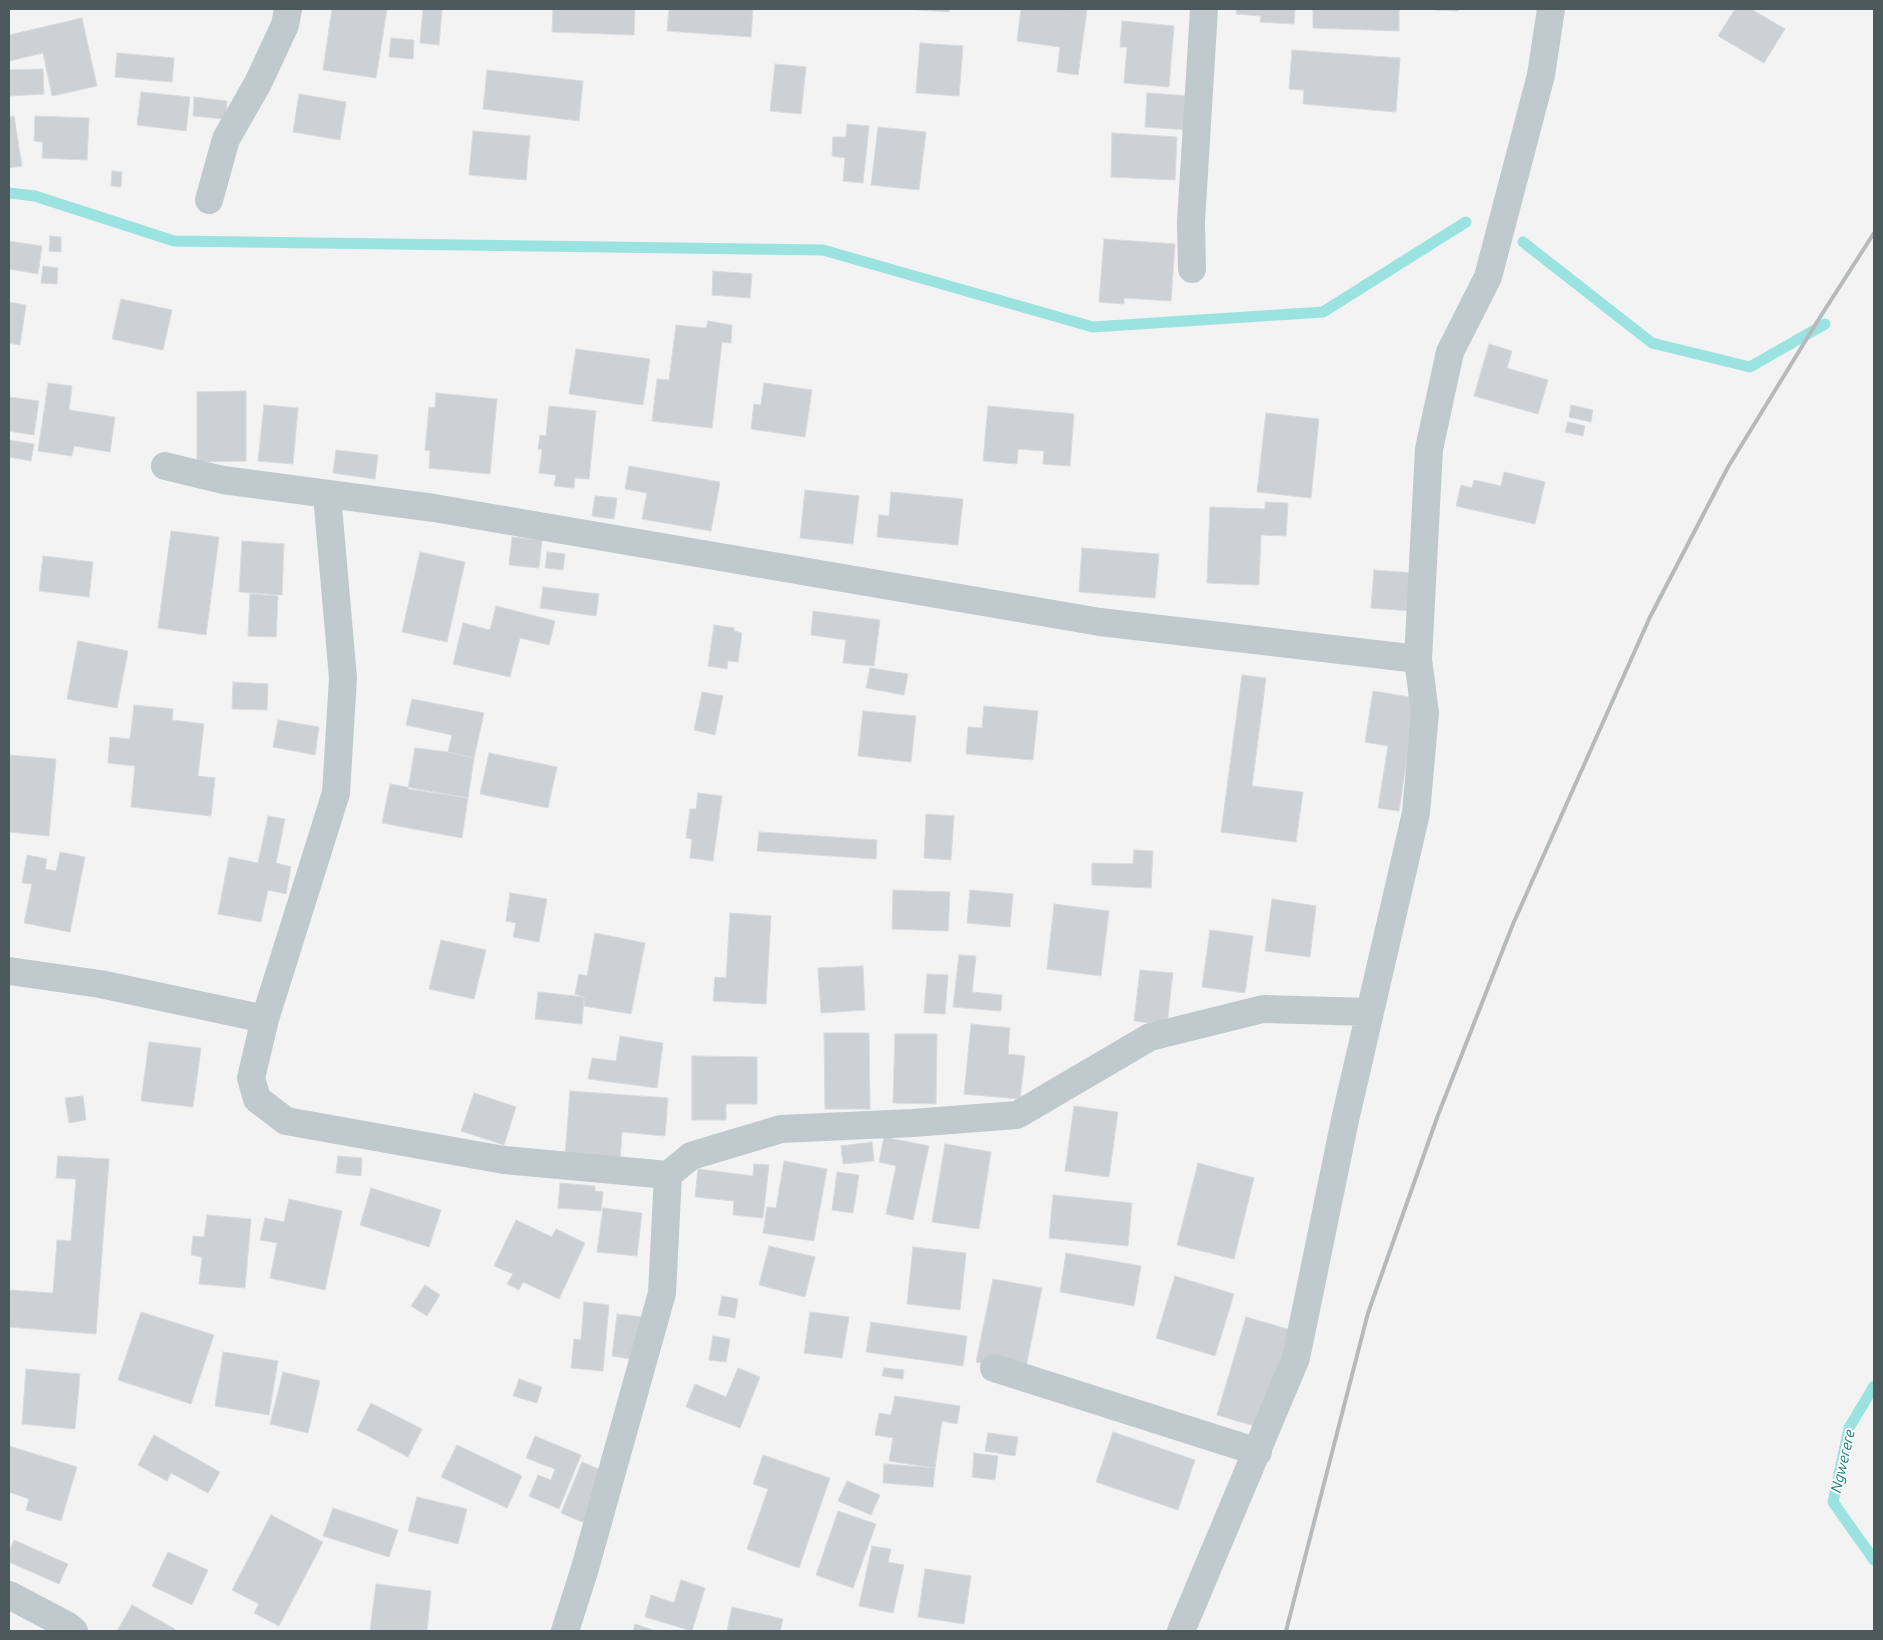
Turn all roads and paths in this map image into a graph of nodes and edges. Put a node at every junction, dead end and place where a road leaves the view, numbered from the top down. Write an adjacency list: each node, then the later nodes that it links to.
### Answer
1 (288, 9): 4 (street)
2 (1204, 9): 5 (street)
3 (1551, 9): 8 (street)
4 (209, 200)
5 (1192, 269)
6 (165, 466): 7 (street)
7 (327, 494): 8 (street); 11 (street)
8 (1418, 659): 10 (street)
9 (9, 971): 11 (street)
10 (1369, 1012): 12 (street); 14 (street)
11 (265, 1019): 12 (street)
12 (668, 1175): 17 (street)
13 (994, 1368): 14 (street)
14 (1258, 1452): 18 (street)
15 (9, 1595): 16 (street)
16 (74, 1631)
17 (565, 1631)
18 (1181, 1631)

